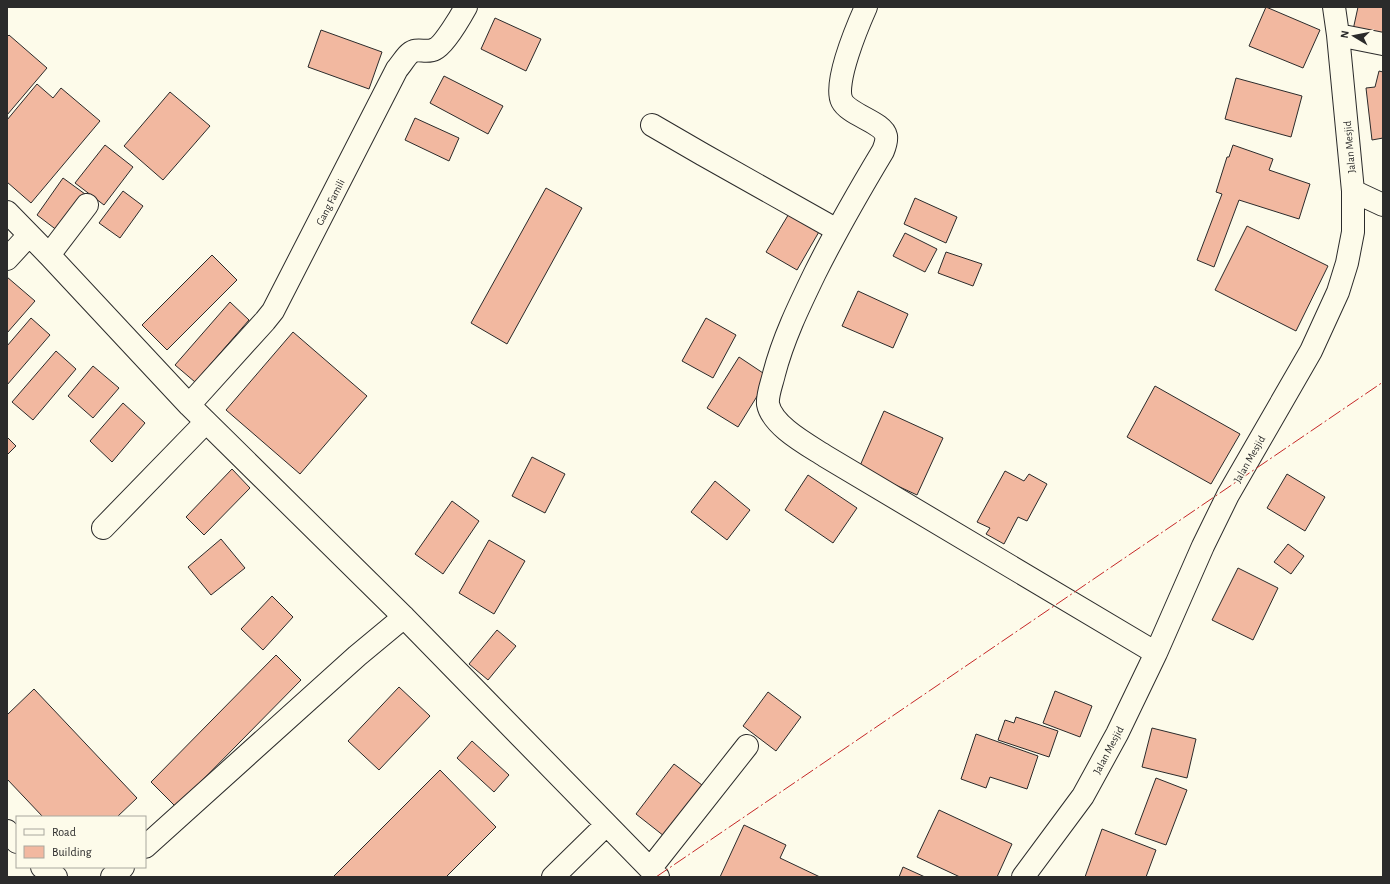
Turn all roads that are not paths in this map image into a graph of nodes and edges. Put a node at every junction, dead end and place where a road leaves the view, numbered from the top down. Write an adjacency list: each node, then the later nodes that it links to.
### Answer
1 (466, 7): 15 (street, Gang Famili)
2 (866, 7): 11 (street)
3 (1334, 7): 4 (street, Jalan Mesjid)
4 (1338, 35): 5 (street); 7 (street, Jalan Mesjid)
5 (1383, 44)
6 (652, 125): 11 (street)
7 (1353, 191): 9 (street); 19 (street, Jalan Mesjid)
8 (87, 205): 13 (street)
9 (1383, 205)
10 (7, 212): 12 (street)
11 (837, 230): 19 (street)
12 (29, 235): 13 (street); 14 (street)
13 (49, 255): 15 (street)
14 (7, 258)
15 (189, 405): 16 (street)
16 (206, 422): 17 (street); 18 (street)
17 (103, 528)
18 (404, 617): 21 (street); 24 (street)
19 (1156, 653): 31 (street, Jalan Mesjid)
20 (747, 746): 27 (street)
21 (606, 825): 27 (street); 30 (street)
22 (7, 831): 23 (street)
23 (16, 841)
24 (146, 846)
25 (43, 868): 28 (street)
26 (122, 868): 29 (street)
27 (654, 873)
28 (56, 877)
29 (112, 877)
30 (553, 877)
31 (1023, 877)

